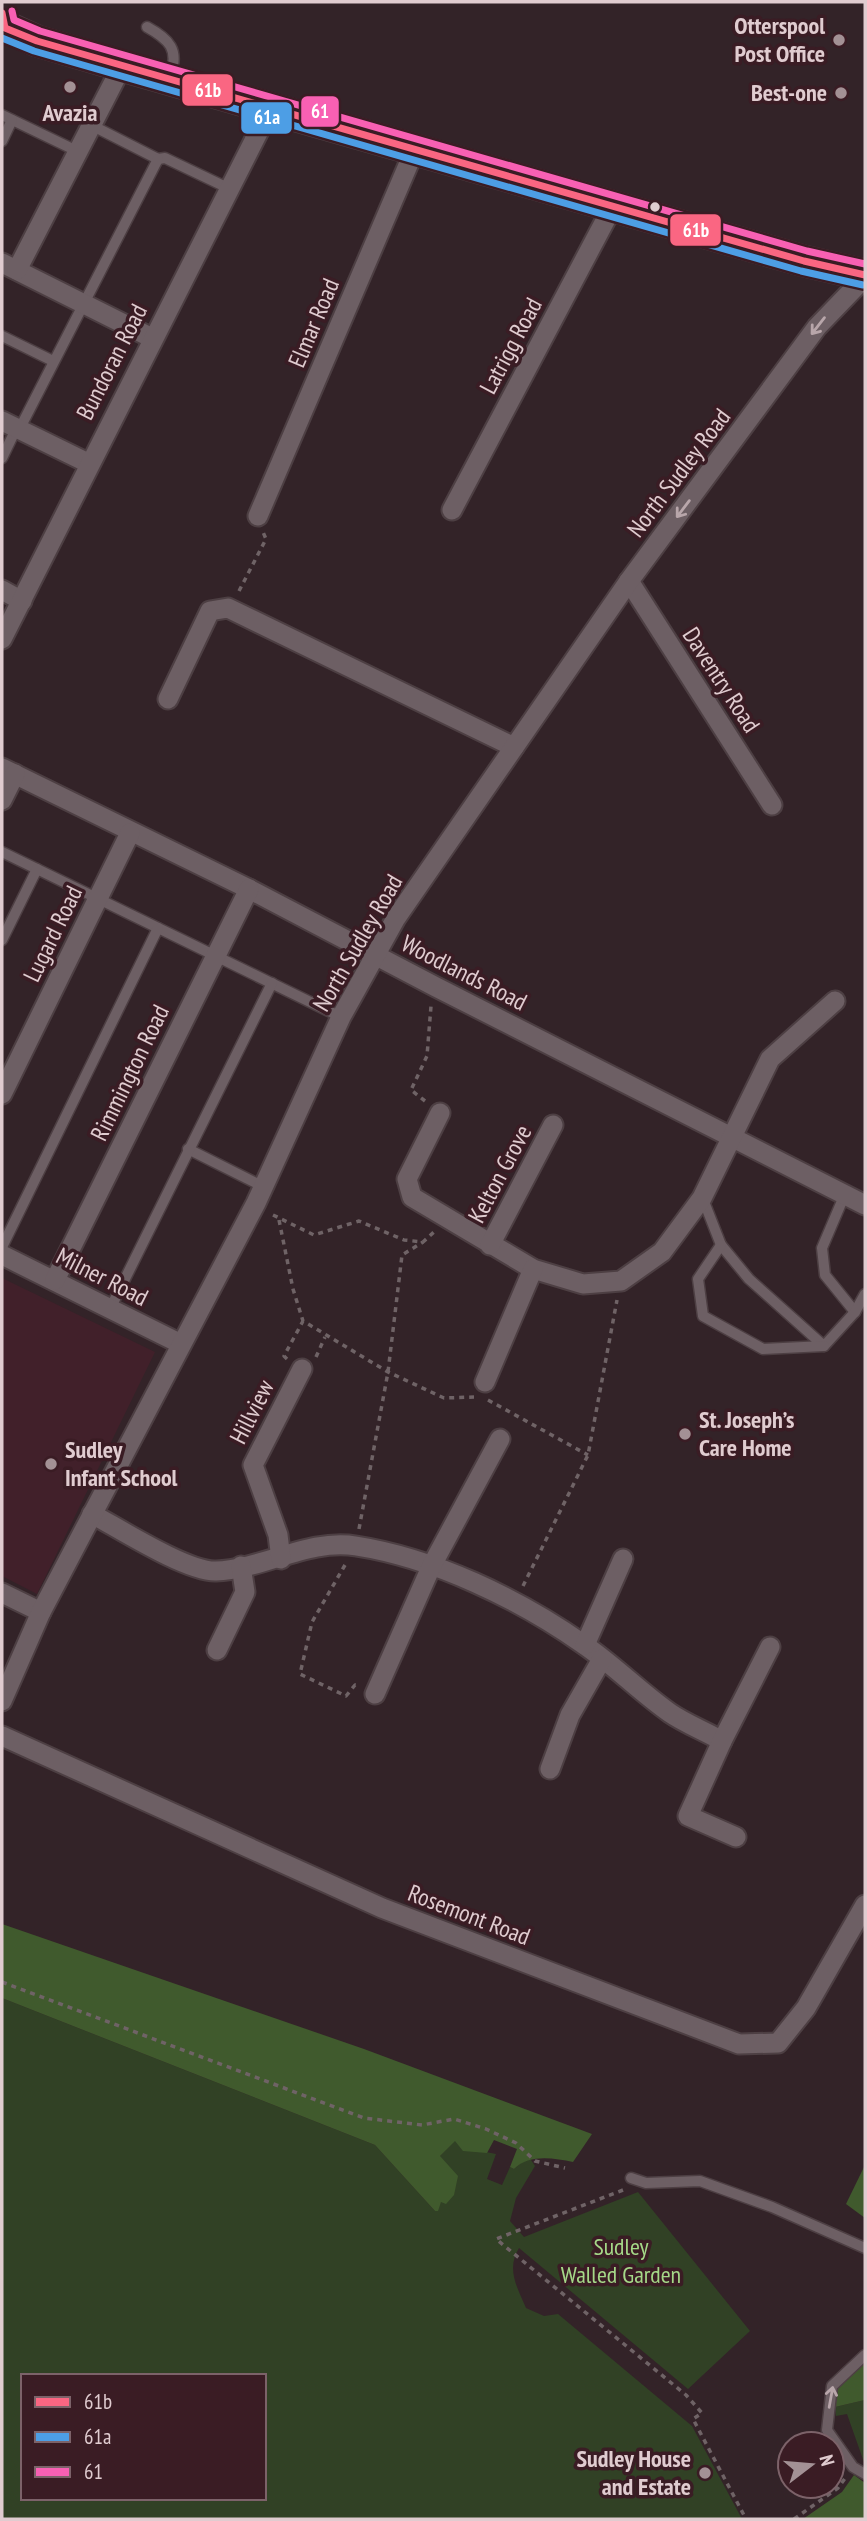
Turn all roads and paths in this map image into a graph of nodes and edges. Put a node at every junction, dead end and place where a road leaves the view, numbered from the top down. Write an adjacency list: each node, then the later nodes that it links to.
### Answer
1 (3, 23): 3 (main road)
2 (147, 27): 4 (lane)
3 (122, 66): 4 (main road); 8 (street)
4 (169, 78): 5 (main road)
5 (270, 109): 10 (main road); 13 (street, Bundoran Road)
6 (2, 116): 7 (lane)
7 (12, 120): 9 (lane); 11 (lane)
8 (93, 126): 11 (street); 12 (lane)
9 (2, 141)
10 (415, 149): 14 (main road); 25 (street, Elmar Road)
11 (79, 152): 15 (street)
12 (158, 159): 13 (lane); 17 (lane)
13 (228, 188): 19 (street, Bundoran Road)
14 (614, 204): 16 (main road); 24 (street, Latrigg Road)
15 (9, 266): 17 (street)
16 (865, 276): 26 (street, North Sudley Road, one-way to 26)
17 (83, 304): 19 (street); 20 (lane)
18 (2, 336): 20 (lane)
19 (152, 338): 23 (street, Bundoran Road)
20 (53, 361): 21 (lane)
21 (12, 427): 22 (lane); 23 (street)
22 (2, 458)
23 (88, 463): 28 (street, Bundoran Road)
24 (452, 510)
25 (258, 516): 29 (path)
26 (629, 581): 32 (street, North Sudley Road); 35 (street, Daventry Road)
27 (2, 590): 28 (street)
28 (22, 601): 30 (street, Bundoran Road)
29 (228, 608): 31 (street); 32 (street)
30 (2, 639)
31 (168, 699)
32 (514, 747): 43 (street, North Sudley Road)
33 (8, 771): 34 (street); 36 (street, Woodlands Road)
34 (2, 800)
35 (772, 805)
36 (130, 833): 39 (street, Woodlands Road); 40 (street, Lugard Road)
37 (2, 852): 38 (lane)
38 (37, 869): 40 (lane); 42 (lane)
39 (249, 889): 43 (street, Woodlands Road); 44 (street, Rimmington Road)
40 (97, 900): 41 (lane); 49 (street, Lugard Road)
41 (158, 928): 44 (lane); 63 (lane)
42 (2, 940)
43 (376, 955): 46 (street, Woodlands Road); 48 (street, North Sudley Road)
44 (215, 956): 45 (lane); 66 (street, Rimmington Road)
45 (272, 983): 48 (lane); 53 (lane)
46 (436, 988): 50 (path); 52 (street, Woodlands Road)
47 (835, 1001): 52 (street)
48 (341, 1017): 55 (street, North Sudley Road)
49 (2, 1094)
50 (440, 1113): 59 (street, Kelton Grove)
51 (553, 1125): 61 (street, Kelton Grove)
52 (732, 1136): 54 (street, Woodlands Road); 56 (street)
53 (188, 1149): 55 (lane); 69 (lane)
54 (845, 1193): 57 (street, Woodlands Road); 70 (lane)
55 (260, 1195): 58 (path); 72 (street, North Sudley Road)
56 (702, 1198): 62 (lane); 67 (street)
57 (865, 1205)
58 (279, 1220): 60 (path); 71 (path)
59 (447, 1220): 60 (path); 61 (street, Kelton Grove)
60 (423, 1242): 75 (path)
61 (490, 1245): 65 (street, Kelton Grove)
62 (721, 1245): 73 (lane); 73 (lane)
63 (2, 1247)
64 (2, 1255): 66 (street, Milner Road)
65 (533, 1269): 67 (street, Kelton Grove); 76 (street)
66 (55, 1280): 69 (street, Milner Road)
67 (621, 1281): 78 (path)
68 (865, 1294): 70 (lane)
69 (110, 1309): 72 (street, Milner Road)
70 (855, 1312): 73 (lane)
71 (303, 1321): 74 (path); 75 (path)
72 (181, 1344): 79 (street, North Sudley Road)
73 (824, 1346)
74 (302, 1369): 81 (street, Hillview)
75 (388, 1372): 78 (path); 80 (path)
76 (485, 1382)
77 (500, 1439): 84 (street)
78 (588, 1455): 86 (path)
79 (92, 1514): 83 (street); 87 (street, North Sudley Road)
80 (356, 1546): 81 (street); 84 (street); 93 (path)
81 (281, 1559): 83 (street)
82 (623, 1559): 88 (street)
83 (241, 1566): 90 (street)
84 (431, 1566): 86 (street); 93 (street)
85 (2, 1593): 87 (street)
86 (516, 1601): 88 (street)
87 (41, 1612): 92 (street, North Sudley Road)
88 (584, 1645): 91 (street)
89 (770, 1647): 95 (street)
90 (217, 1650)
91 (602, 1659): 95 (street); 96 (street)
92 (4, 1691)
93 (375, 1694)
94 (2, 1736): 98 (street, Rosemont Road)
95 (722, 1741): 97 (street)
96 (550, 1769)
97 (736, 1837)
98 (865, 1905)
99 (2, 1982): 100 (path)
100 (565, 2168)
101 (631, 2178): 102 (lane); 106 (path)
102 (865, 2248)
103 (865, 2356): 104 (lane, one-way to 103)
104 (853, 2468): 105 (lane); 107 (path)
105 (865, 2474)
106 (746, 2519)
107 (794, 2519)

